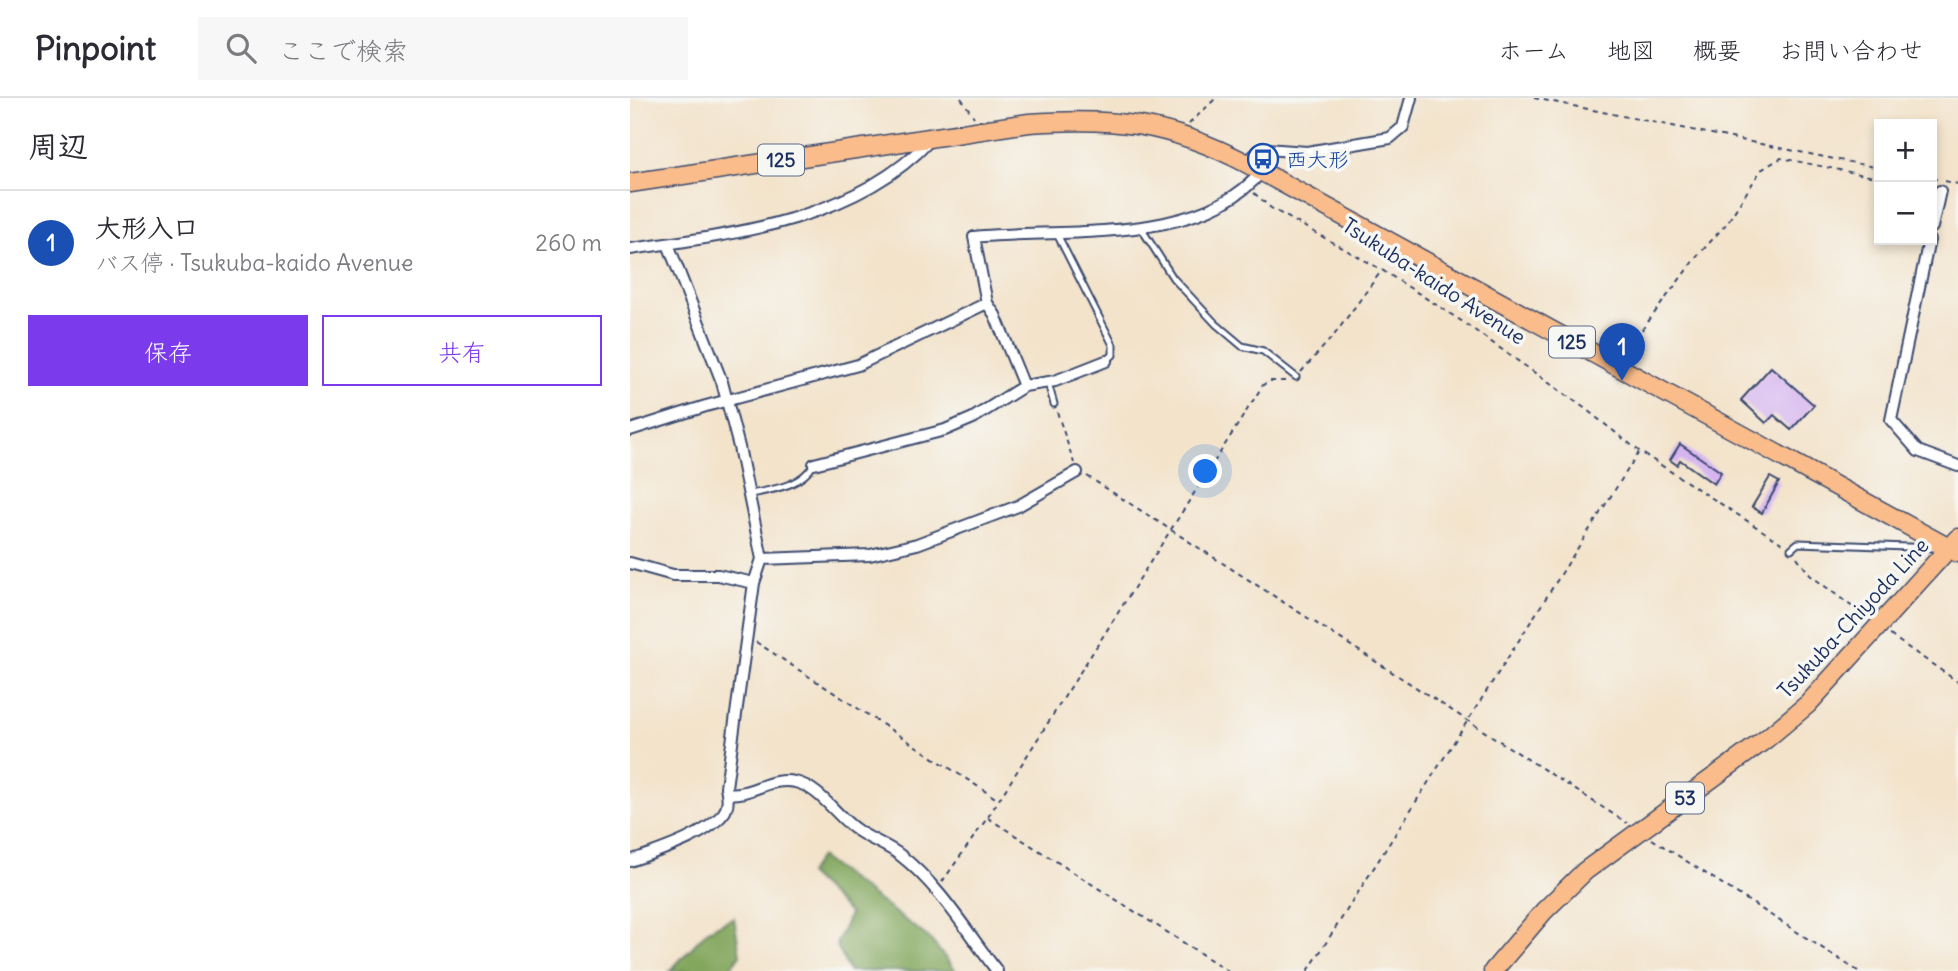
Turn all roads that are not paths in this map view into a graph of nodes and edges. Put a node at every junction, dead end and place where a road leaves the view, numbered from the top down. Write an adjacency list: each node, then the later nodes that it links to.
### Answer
1 (1411, 98): 3 (street)
2 (932, 138): 3 (main road, Tsukuba-kaido Avenue / 125); 4 (main road, Tsukuba-kaido Avenue / 125); 9 (street)
3 (1254, 167): 7 (street); 24 (main road, Tsukuba-kaido Avenue / 125)
4 (630, 183)
5 (1940, 191): 6 (street)
6 (1937, 204)
7 (1139, 226): 8 (street); 14 (lane)
8 (1056, 231): 12 (street); 13 (lane)
9 (668, 244): 11 (street); 17 (street)
10 (1928, 245): 21 (street)
11 (630, 249)
12 (987, 303): 16 (street); 17 (street)
13 (1106, 361): 15 (street)
14 (1296, 377)
15 (1047, 382): 16 (street); 18 (lane)
16 (1024, 386): 20 (street)
17 (726, 400): 19 (street); 23 (street)
18 (1054, 404)
19 (630, 430)
20 (814, 464): 23 (lane)
21 (1958, 466)
22 (1077, 472): 26 (street)
23 (751, 494): 26 (street)
24 (1955, 546): 25 (lane); 32 (main road, Tsukuba-Chiyoda Line / 53)
25 (1791, 549)
26 (762, 559): 28 (street)
27 (630, 563): 28 (street)
28 (754, 583): 29 (street)
29 (727, 793): 30 (street); 31 (street)
30 (630, 861)
31 (997, 971)
32 (1493, 971)

